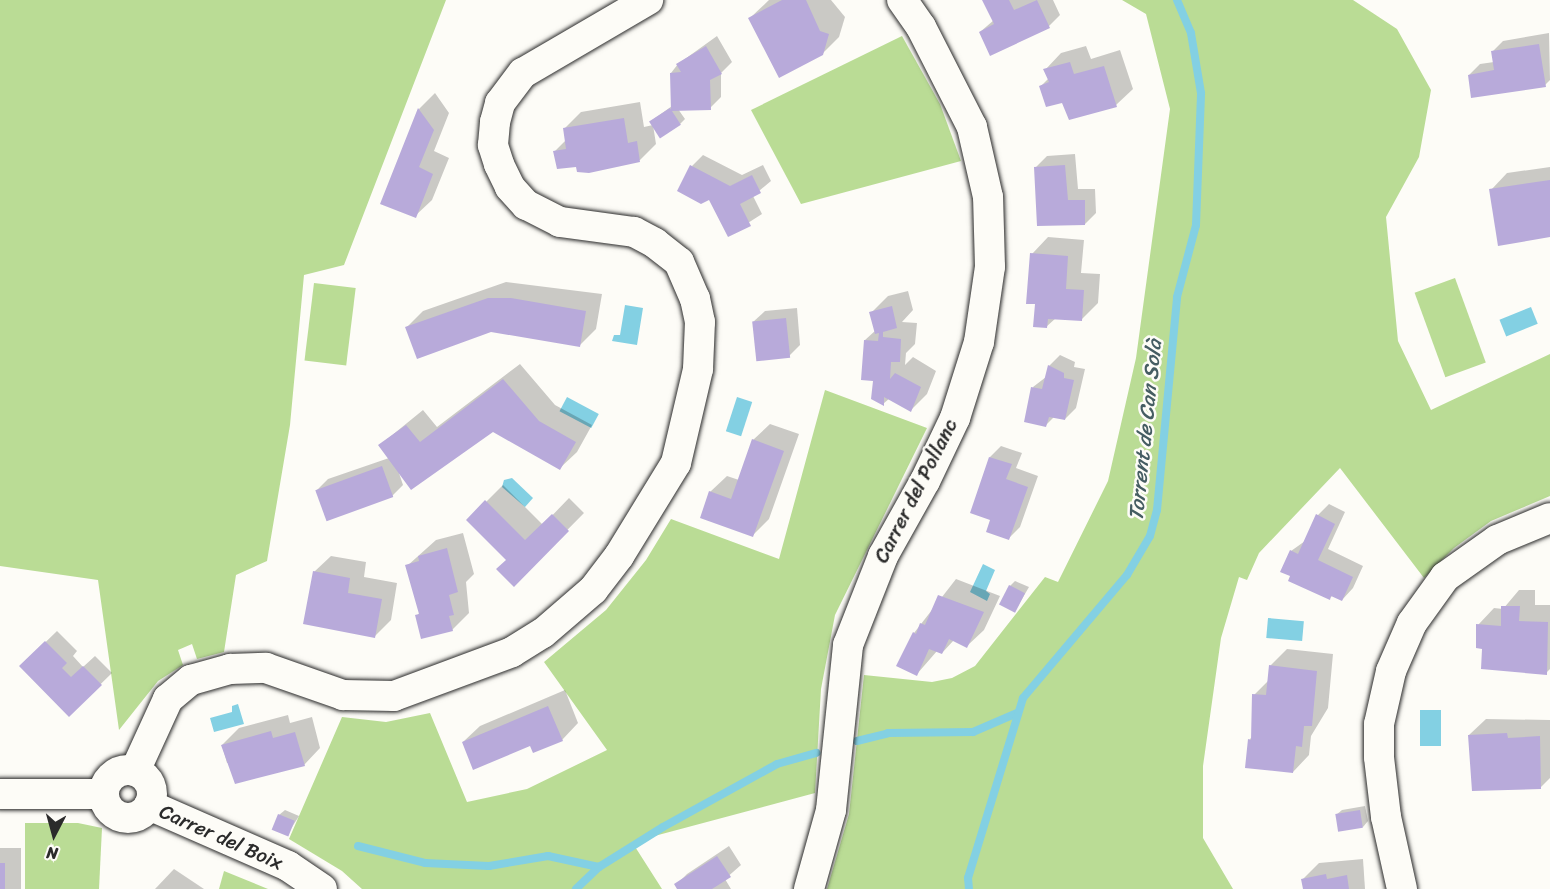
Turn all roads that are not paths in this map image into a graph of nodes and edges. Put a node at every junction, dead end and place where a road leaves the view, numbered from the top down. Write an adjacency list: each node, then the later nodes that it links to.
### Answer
1 (648, 0): 4 (street)
2 (902, 0): 9 (street, Carrer del Pollanc)
3 (1550, 518): 10 (street)
4 (135, 771): 6 (street); 7 (street)
5 (0, 794): 6 (street)
6 (104, 794): 7 (street)
7 (149, 805): 8 (street, Carrer del Boix)
8 (322, 889)
9 (808, 889)
10 (1402, 889)

